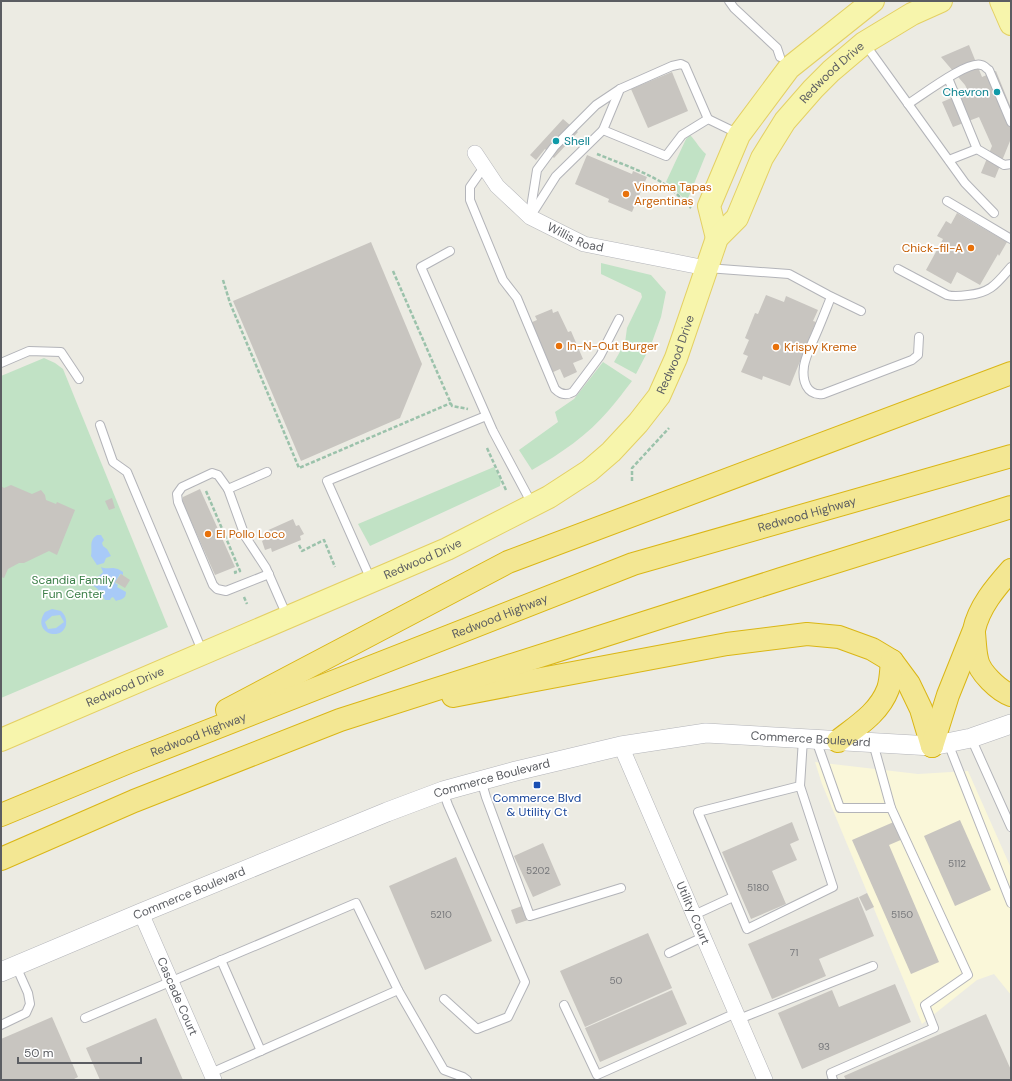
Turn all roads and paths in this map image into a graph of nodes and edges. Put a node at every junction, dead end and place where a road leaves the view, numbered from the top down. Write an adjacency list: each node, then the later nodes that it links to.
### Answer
1 (728, 1): 7 (lane)
2 (873, 1): 14 (main road)
3 (941, 1): 6 (main road, Redwood Drive)
4 (1001, 1): 5 (main road)
5 (1011, 24)
6 (864, 43): 10 (lane); 25 (main road, Redwood Drive)
7 (780, 57)
8 (948, 78): 10 (lane); 12 (lane); 15 (lane)
9 (620, 88): 11 (lane); 13 (lane); 24 (lane)
10 (908, 104): 18 (lane)
11 (708, 119): 13 (lane); 14 (lane)
12 (1011, 122)
13 (603, 130): 24 (lane)
14 (739, 135): 25 (main road)
15 (977, 149): 18 (lane); 19 (lane)
16 (475, 153): 20 (street, Willis Road)
17 (597, 154): 22 (path)
18 (949, 160): 23 (lane)
19 (1011, 164)
20 (484, 167): 24 (street, Willis Road); 35 (lane)
21 (947, 201): 26 (lane)
22 (691, 208)
23 (994, 213)
24 (530, 217): 29 (street, Willis Road)
25 (717, 238): 29 (main road, Redwood Drive)
26 (1011, 239)
27 (450, 251): 42 (lane)
28 (1011, 267): 30 (lane)
29 (706, 268): 33 (lane); 52 (main road, Redwood Drive)
30 (898, 269)
31 (393, 271): 40 (path)
32 (223, 280): 40 (path)
33 (831, 297): 34 (lane); 36 (lane)
34 (861, 311)
35 (619, 319)
36 (919, 337)
37 (1, 363): 39 (lane)
38 (1011, 373): 74 (highway)
39 (79, 379)
40 (451, 403): 41 (path)
41 (468, 409)
42 (486, 416): 52 (lane); 59 (lane)
43 (100, 425): 62 (lane)
44 (669, 428): 48 (path)
45 (485, 444): 50 (path)
46 (1011, 456): 74 (highway, Redwood Highway)
47 (268, 472): 49 (lane)
48 (632, 481)
49 (228, 489): 57 (lane); 57 (lane)
50 (506, 490)
51 (206, 491): 58 (path)
52 (533, 505): 59 (main road, Redwood Drive)
53 (1011, 507): 65 (highway)
54 (299, 545): 55 (path)
55 (335, 567)
56 (1011, 570): 61 (highway)
57 (269, 574): 60 (lane)
58 (238, 580)
59 (372, 581): 60 (main road, Redwood Drive)
60 (287, 616): 62 (main road, Redwood Drive)
61 (974, 630): 64 (highway); 72 (highway)
62 (203, 653): 69 (main road, Redwood Drive)
63 (892, 661): 65 (highway); 70 (highway); 72 (highway)
64 (1011, 695)
65 (340, 720): 81 (highway)
66 (1011, 724): 67 (street, Commerce Boulevard)
67 (971, 738): 72 (street, Commerce Boulevard); 80 (lane)
68 (810, 739): 70 (street, Commerce Boulevard); 73 (street, Commerce Boulevard); 76 (lane); 78 (lane)
69 (1, 740)
70 (838, 741): 71 (street, Commerce Boulevard)
71 (873, 743): 72 (street, Commerce Boulevard); 78 (lane)
72 (940, 745): 84 (lane)
73 (621, 746): 75 (street, Commerce Boulevard); 86 (street, Utility Court)
74 (129, 762): 79 (highway, Redwood Highway)
75 (481, 780): 77 (street, Commerce Boulevard); 82 (lane)
76 (800, 786): 83 (lane); 83 (lane)
77 (443, 791): 85 (street, Commerce Boulevard); 94 (lane)
78 (891, 808): 103 (lane)
79 (1, 815)
80 (1010, 821)
81 (1, 859)
82 (621, 888)
83 (733, 897): 86 (lane)
84 (1011, 903)
85 (141, 913): 91 (street, Commerce Boulevard); 92 (street, Cascade Court)
86 (694, 915): 87 (street, Utility Court)
87 (703, 937): 88 (lane); 96 (street, Utility Court)
88 (669, 954)
89 (221, 960): 92 (lane); 93 (lane); 99 (lane)
90 (873, 966): 96 (lane)
91 (8, 969): 98 (lane)
92 (171, 981): 97 (lane); 100 (street, Cascade Court)
93 (398, 990): 99 (lane); 101 (lane)
94 (444, 999)
95 (564, 1005): 96 (lane)
96 (737, 1016): 102 (street, Utility Court)
97 (85, 1018)
98 (1, 1025)
99 (261, 1050): 100 (lane)
100 (213, 1076)
101 (466, 1080)
102 (765, 1080)
103 (834, 1080)

